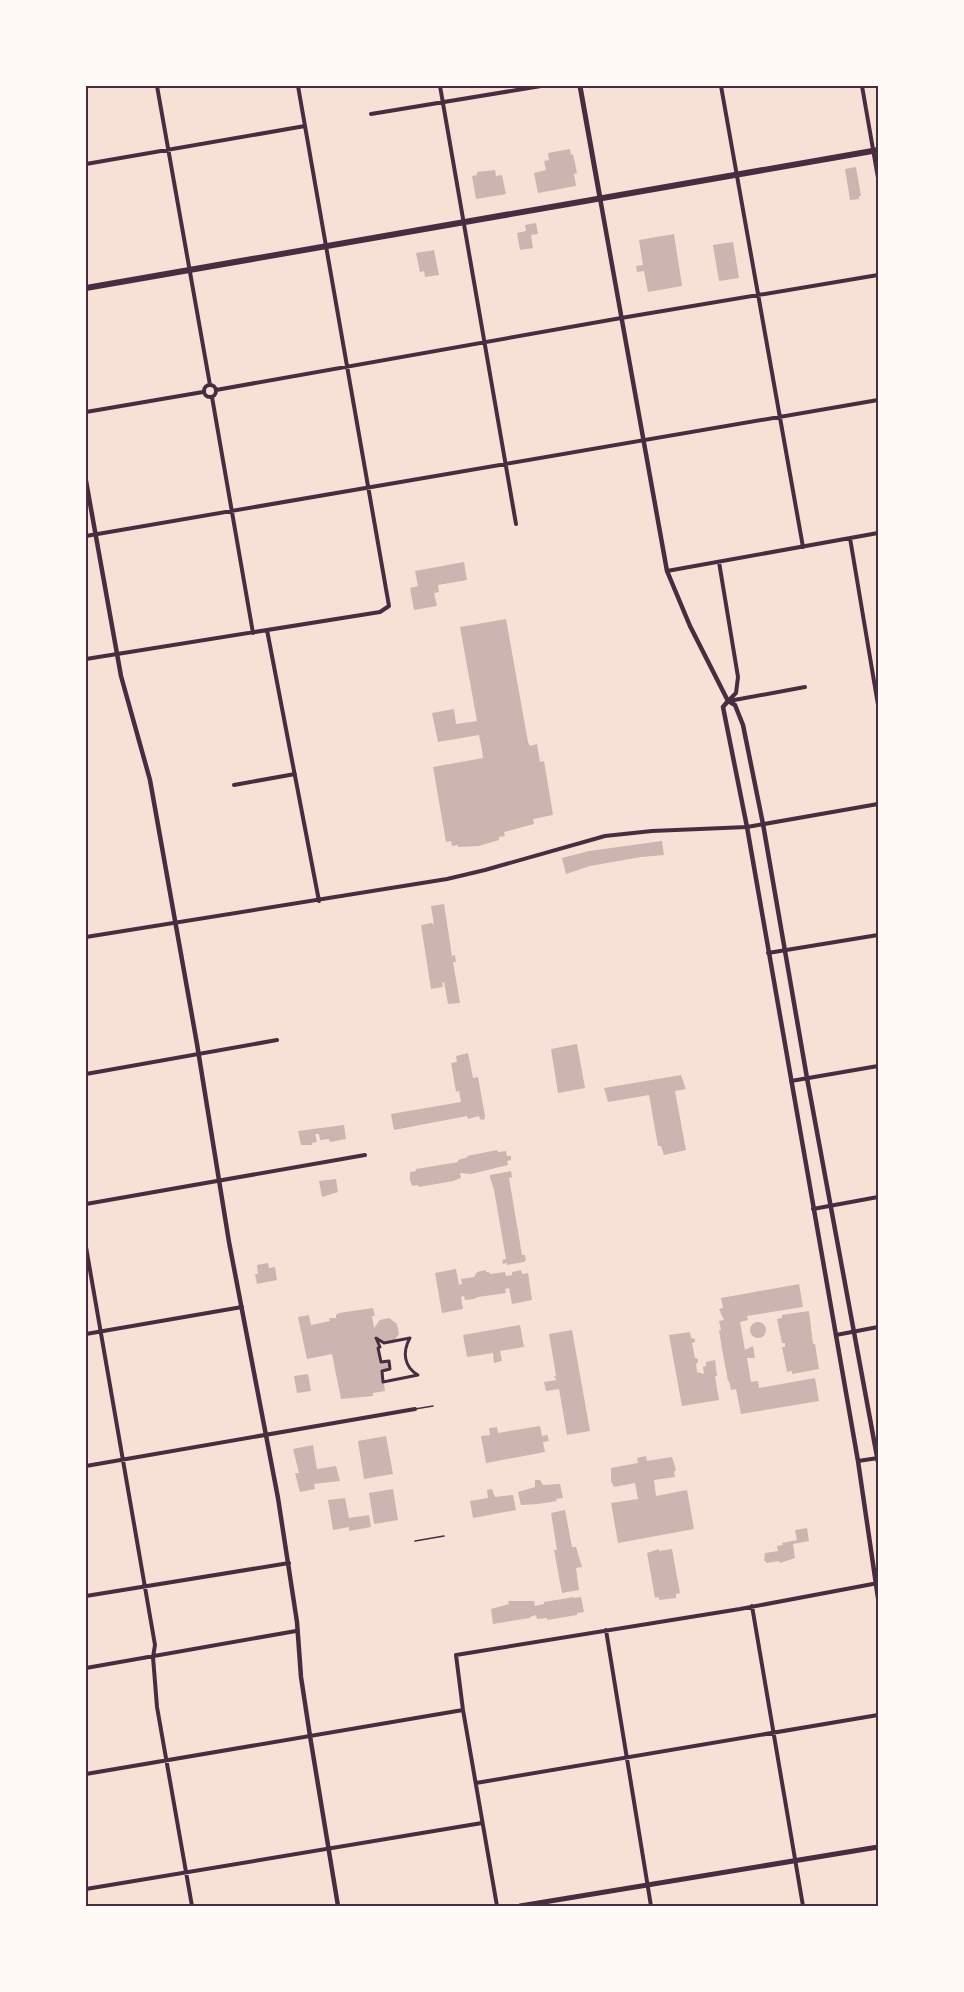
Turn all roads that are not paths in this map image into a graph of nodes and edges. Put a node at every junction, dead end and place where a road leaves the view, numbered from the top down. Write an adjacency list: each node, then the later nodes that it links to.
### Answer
1 (157, 86): 11 (street)
2 (298, 86): 10 (street)
3 (440, 86): 8 (street)
4 (541, 86): 8 (street)
5 (580, 86): 16 (main road)
6 (721, 86): 14 (street)
7 (862, 86): 12 (street)
8 (442, 102): 9 (street); 17 (street)
9 (371, 114)
10 (305, 126): 11 (street); 18 (street)
11 (169, 150): 13 (street); 19 (street)
12 (876, 151): 14 (main road); 15 (street)
13 (86, 164)
14 (737, 175): 16 (main road); 22 (street)
15 (879, 178)
16 (600, 198): 17 (main road); 23 (street)
17 (464, 222): 18 (main road); 24 (street)
18 (326, 246): 19 (main road); 25 (street)
19 (190, 270): 21 (main road); 26 (street)
20 (879, 275): 22 (street)
21 (86, 288)
22 (758, 296): 23 (street); 32 (street)
23 (621, 318): 24 (street); 33 (street)
24 (485, 343): 25 (street); 34 (street)
25 (347, 367): 27 (street); 36 (street)
26 (210, 385): 27 (street); 28 (street)
27 (216, 390): 29 (street)
28 (203, 392): 29 (street); 31 (street)
29 (212, 397): 37 (street)
30 (879, 400): 32 (street)
31 (86, 412)
32 (780, 416): 33 (street); 43 (street)
33 (644, 440): 34 (street); 45 (street)
34 (506, 463): 36 (street); 38 (street)
35 (86, 481): 40 (street)
36 (369, 487): 37 (street); 46 (street)
37 (232, 511): 40 (street); 47 (street)
38 (516, 524)
39 (879, 533): 42 (street)
40 (95, 534): 41 (street); 48 (street)
41 (86, 536)
42 (850, 538): 43 (street); 51 (street)
43 (803, 547): 44 (street)
44 (719, 562): 45 (street); 53 (street)
45 (667, 571): 53 (street)
46 (267, 630): 47 (street); 55 (street)
47 (253, 633): 48 (street)
48 (116, 654): 49 (street); 61 (street)
49 (86, 659)
50 (879, 673): 51 (street)
51 (873, 674): 54 (street)
52 (805, 687): 53 (street)
53 (728, 701): 58 (street); 59 (street)
54 (879, 705)
55 (295, 774): 56 (street); 60 (street)
56 (234, 785)
57 (879, 804): 58 (street)
58 (763, 824): 59 (street); 64 (street)
59 (747, 827): 60 (street); 65 (street)
60 (319, 901): 61 (street)
61 (176, 924): 63 (street); 67 (street)
62 (879, 935): 64 (street)
63 (86, 937)
64 (785, 950): 65 (street); 70 (street)
65 (768, 954): 71 (street)
66 (277, 1040): 67 (street)
67 (199, 1055): 69 (street); 73 (street)
68 (879, 1066): 70 (street)
69 (86, 1074)
70 (807, 1078): 71 (street); 76 (street)
71 (790, 1081): 77 (street)
72 (365, 1155): 73 (street)
73 (219, 1181): 75 (street); 79 (street)
74 (879, 1197): 76 (street)
75 (86, 1204)
76 (831, 1205): 77 (street); 81 (street)
77 (813, 1209): 84 (street)
78 (86, 1247): 82 (street)
79 (242, 1307): 82 (street); 88 (street)
80 (879, 1327): 81 (street)
81 (854, 1331): 84 (street); 89 (street)
82 (102, 1332): 83 (street); 90 (street)
83 (86, 1334)
84 (836, 1335): 91 (street)
85 (418, 1375): 85 (street)
86 (433, 1406): 87 (lane)
87 (415, 1409): 88 (street)
88 (264, 1435): 90 (street); 96 (street)
89 (878, 1458): 91 (street); 92 (street)
90 (124, 1459): 93 (street); 98 (street)
91 (858, 1461): 97 (street)
92 (879, 1462)
93 (86, 1466)
94 (444, 1536): 95 (lane)
95 (415, 1541)
96 (289, 1563): 98 (street); 103 (street)
97 (877, 1584): 100 (street); 101 (street)
98 (145, 1586): 99 (street); 104 (street)
99 (86, 1596)
100 (879, 1598)
101 (753, 1606): 102 (street); 108 (street)
102 (606, 1630): 106 (street); 110 (street)
103 (296, 1631): 104 (street); 109 (street)
104 (153, 1657): 105 (street); 111 (street)
105 (86, 1668)
106 (463, 1710): 109 (street); 113 (street)
107 (879, 1715): 108 (street)
108 (774, 1733): 110 (street); 117 (street)
109 (310, 1736): 111 (street); 116 (street)
110 (625, 1758): 113 (street); 119 (street)
111 (168, 1760): 112 (street); 118 (street)
112 (86, 1774)
113 (476, 1784): 114 (street)
114 (482, 1823): 116 (street); 123 (street)
115 (879, 1847): 117 (main road)
116 (329, 1849): 118 (street); 122 (street)
117 (795, 1860): 119 (main road); 126 (street)
118 (186, 1872): 120 (street); 121 (street)
119 (647, 1885): 124 (main road); 125 (street)
120 (86, 1889)
121 (192, 1906)
122 (338, 1906)
123 (497, 1906)
124 (519, 1906)
125 (651, 1906)
126 (803, 1906)

